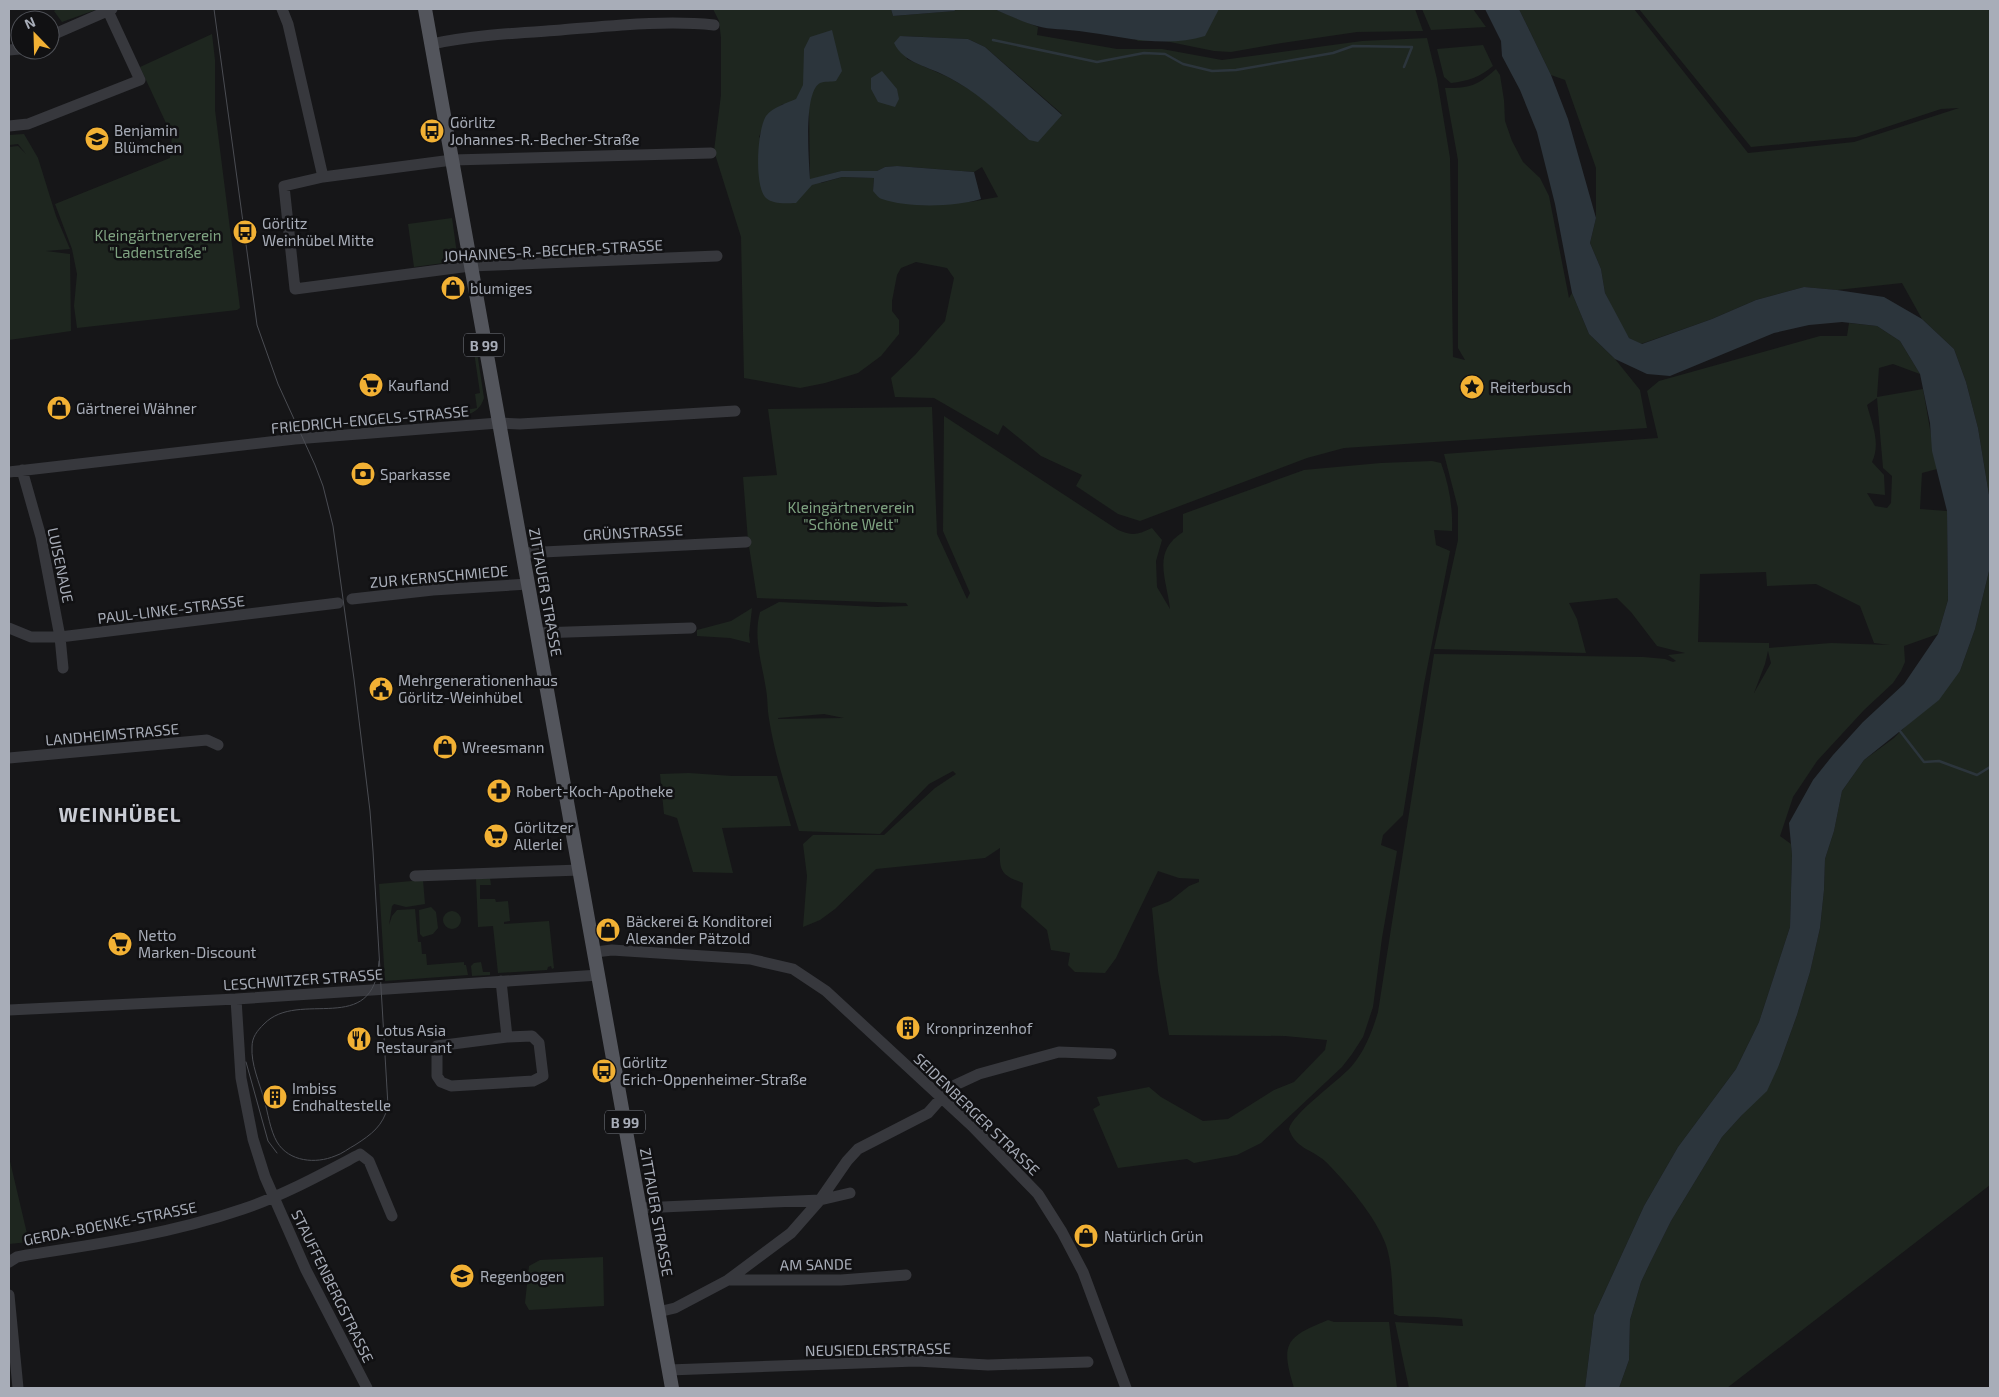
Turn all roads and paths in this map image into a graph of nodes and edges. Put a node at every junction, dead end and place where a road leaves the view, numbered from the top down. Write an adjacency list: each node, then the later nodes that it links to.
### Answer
1 (282, 9): 10 (street)
2 (425, 9): 6 (main road, ZITTAUER STRASSE / B 99)
3 (110, 10): 5 (street); 7 (street)
4 (714, 24): 6 (street)
5 (60, 32)
6 (432, 44): 9 (main road, ZITTAUER STRASSE / B 99)
7 (9, 126)
8 (711, 152): 9 (street, JOHANNES-R.-BECHER-STRASSE)
9 (452, 160): 10 (street, JOHANNES-R.-BECHER-STRASSE); 12 (main road, ZITTAUER STRASSE / B 99)
10 (323, 178): 12 (street, JOHANNES-R.-BECHER-STRASSE)
11 (717, 256): 12 (street, JOHANNES-R.-BECHER-STRASSE)
12 (470, 266): 14 (main road, ZITTAUER STRASSE / B 99)
13 (735, 411): 14 (street, FRIEDRICH-ENGELS-STRASSE)
14 (498, 423): 15 (street, FRIEDRICH-ENGELS-STRASSE); 18 (main road, ZITTAUER STRASSE / B 99)
15 (22, 470): 16 (street, FRIEDRICH-ENGELS-STRASSE); 25 (street, LUISENAUE)
16 (9, 472)
17 (746, 542): 18 (street, GRÜNSTRASSE)
18 (523, 553): 19 (main road, ZITTAUER STRASSE / B 99)
19 (528, 584): 20 (street, ZUR KERNSCHMIEDE); 24 (main road, ZITTAUER STRASSE / B 99)
20 (352, 599)
21 (338, 603): 25 (street, PAUL-LINKE-STRASSE)
22 (9, 628): 25 (street, PAUL-LINKE-STRASSE)
23 (691, 628): 24 (street)
24 (538, 633): 29 (main road, ZITTAUER STRASSE / B 99)
25 (60, 637): 26 (street, LUISENAUE)
26 (63, 668)
27 (218, 745): 28 (street, LANDHEIMSTRASSE)
28 (9, 758)
29 (580, 870): 30 (street); 31 (main road, ZITTAUER STRASSE / B 99)
30 (415, 876)
31 (595, 952): 32 (main road, ZITTAUER STRASSE / B 99); 38 (street, SEIDENBERGER STRASSE)
32 (599, 975): 33 (street, LESCHWITZER STRASSE); 42 (main road, ZITTAUER STRASSE / B 99)
33 (501, 981): 34 (street, LESCHWITZER STRASSE); 36 (street)
34 (236, 999): 35 (street, LESCHWITZER STRASSE); 40 (street, STAUFFENBERGSTRASSE)
35 (9, 1010)
36 (507, 1037): 36 (street)
37 (1111, 1054): 38 (street, AM SANDE)
38 (940, 1097): 41 (street, AM SANDE); 54 (street, SEIDENBERGER STRASSE)
39 (850, 1193): 41 (street)
40 (274, 1197): 43 (street, STAUFFENBERGSTRASSE); 44 (street, GERDA-BOENKE-STRASSE); 52 (street, STAUFFENBERGSTRASSE)
41 (820, 1200): 42 (street); 46 (street, AM SANDE)
42 (640, 1208): 48 (main road, ZITTAUER STRASSE / B 99)
43 (392, 1216)
44 (9, 1261)
45 (906, 1275): 46 (street, AM SANDE)
46 (728, 1280): 48 (street, AM SANDE)
47 (9, 1295): 51 (street)
48 (658, 1312): 50 (main road, ZITTAUER STRASSE / B 99)
49 (1088, 1362): 50 (street, NEUSIEDLERSTRASSE)
50 (669, 1370): 53 (main road, ZITTAUER STRASSE / B 99)
51 (18, 1388)
52 (368, 1388)
53 (672, 1388)
54 (1126, 1388)

